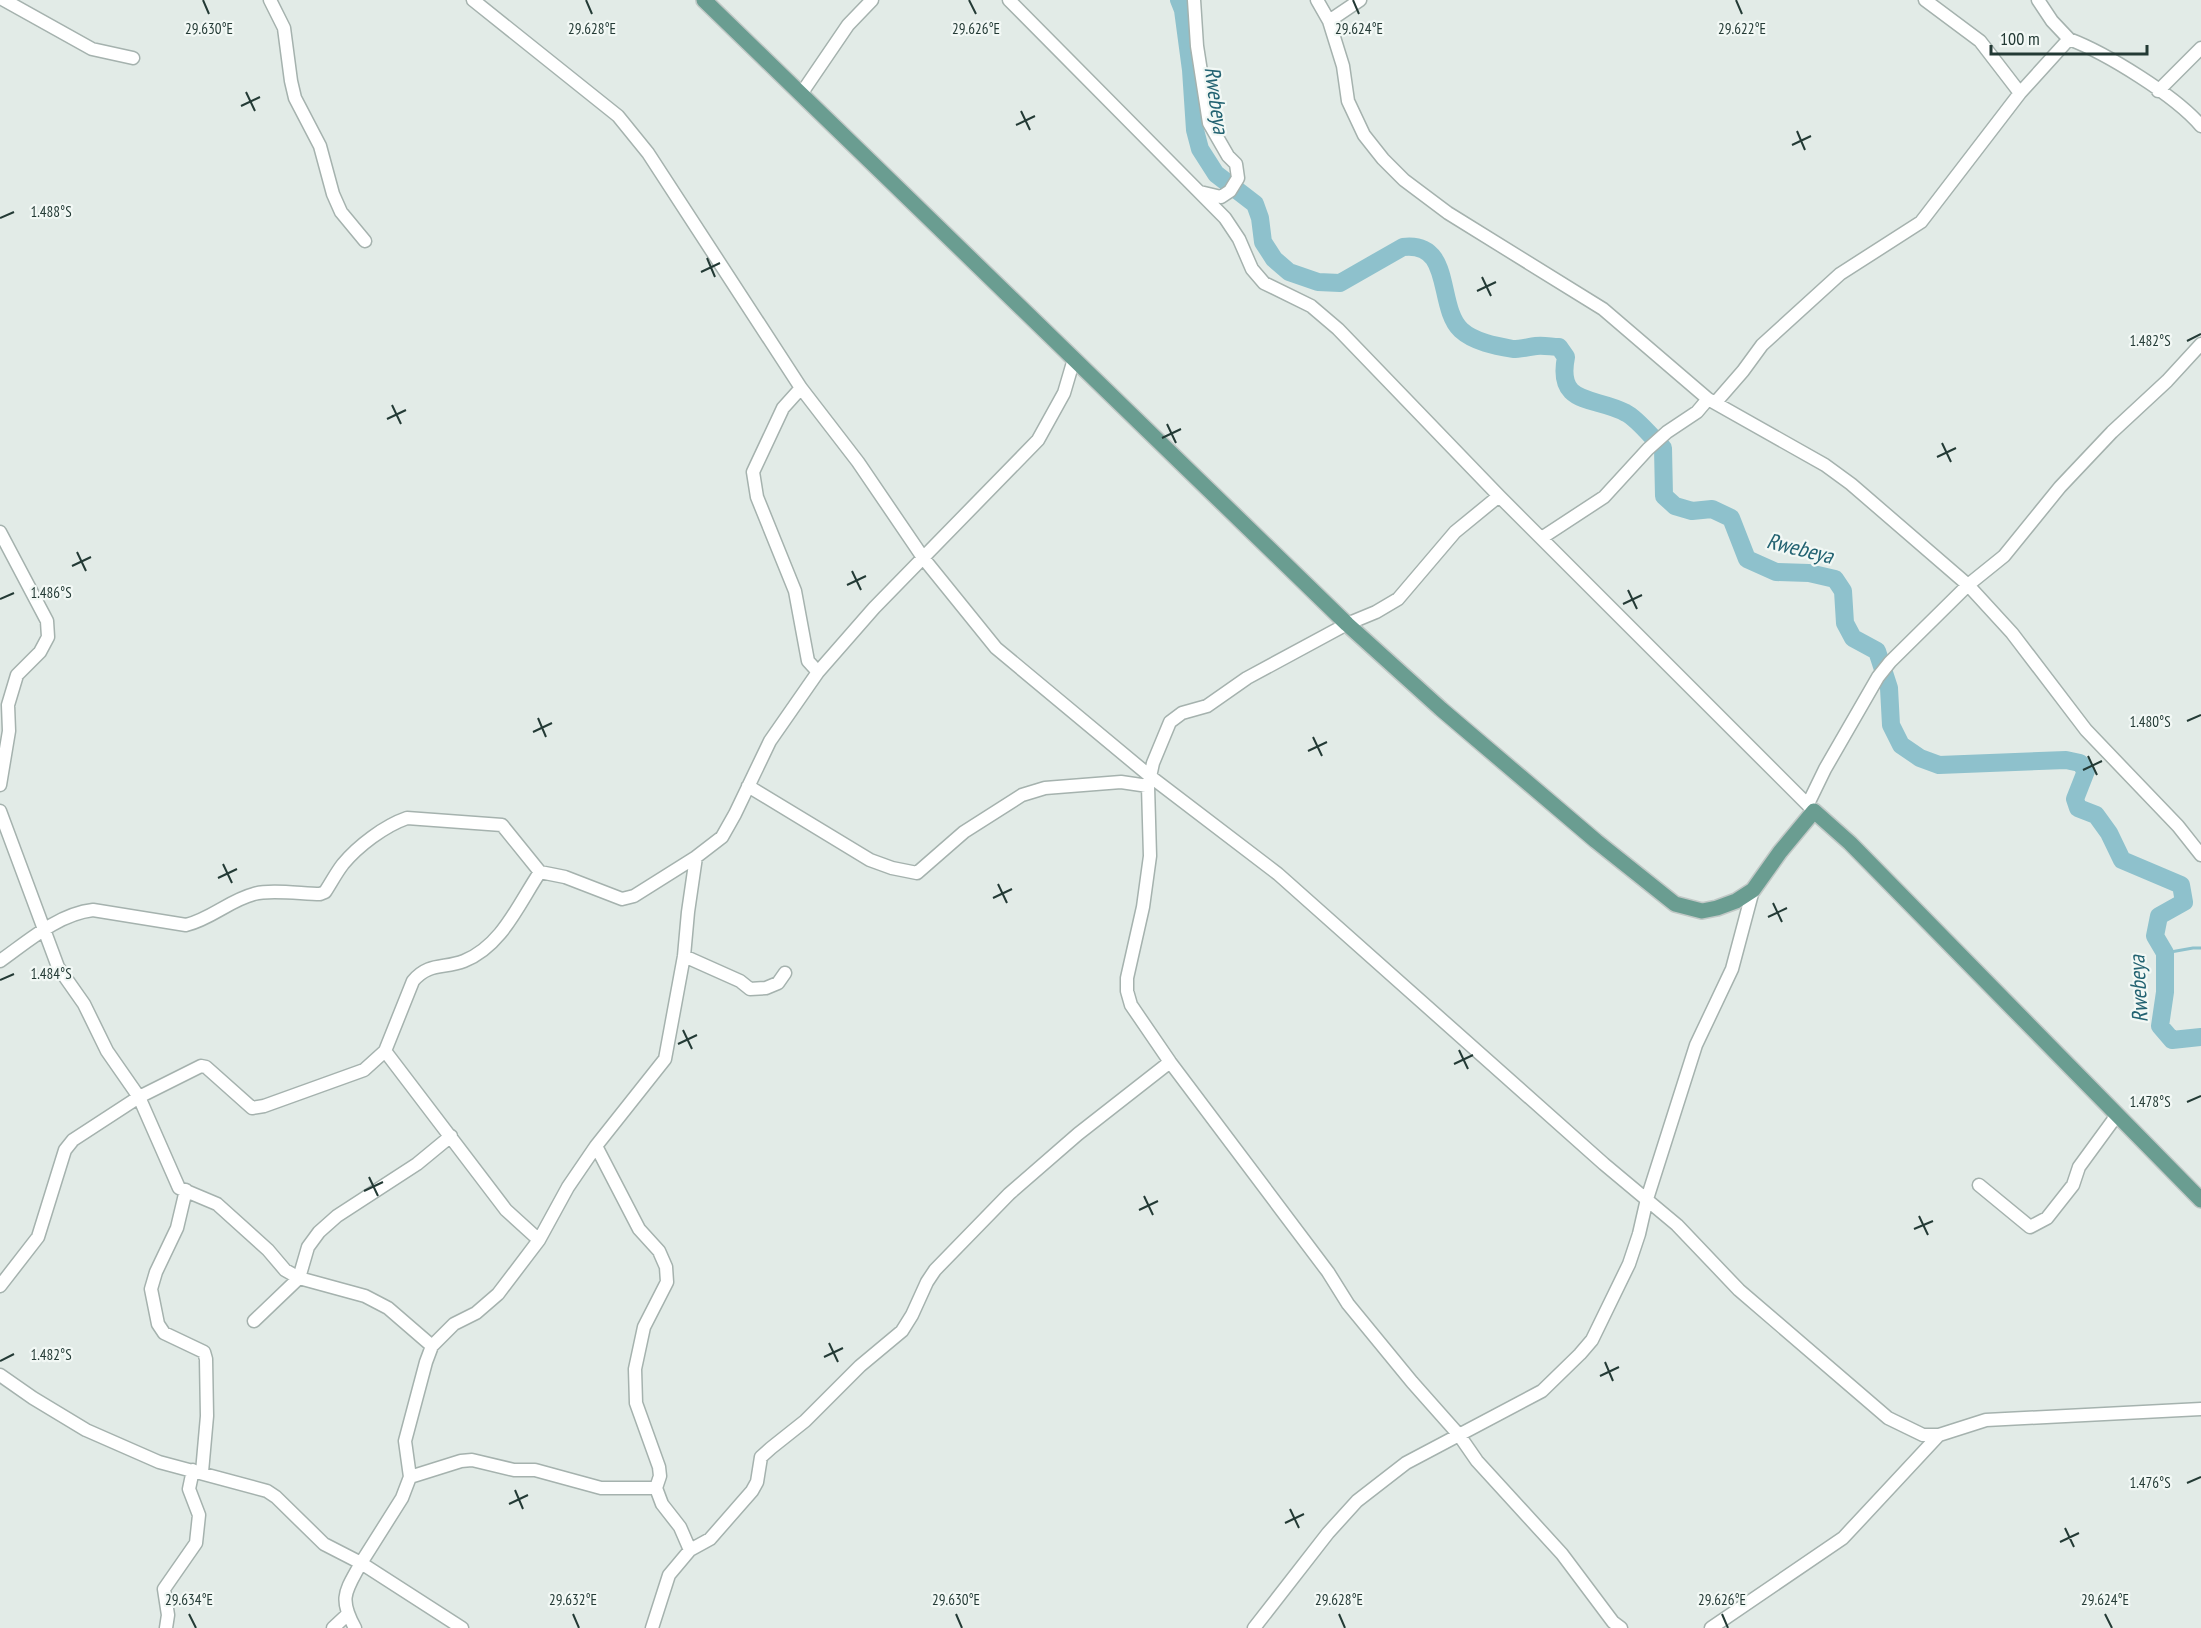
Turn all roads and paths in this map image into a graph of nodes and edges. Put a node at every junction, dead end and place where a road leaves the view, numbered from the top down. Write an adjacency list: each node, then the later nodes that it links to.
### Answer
1 (4, 0): 15 (street)
2 (270, 0): 21 (street)
3 (473, 0): 24 (street)
4 (704, 0): 18 (main road)
5 (872, 0): 18 (street)
6 (1009, 0): 20 (street)
7 (1194, 0): 20 (street)
8 (1317, 0): 12 (street)
9 (1360, 0): 12 (street)
10 (1925, 0): 17 (street)
11 (2038, 0): 13 (street)
12 (1329, 21): 25 (street)
13 (2069, 39): 16 (street); 17 (street)
14 (2201, 48): 16 (street)
15 (133, 58)
16 (2158, 90): 19 (street)
17 (2020, 93): 25 (street)
18 (801, 94): 23 (main road)
19 (2201, 126)
20 (1199, 192): 26 (street)
21 (365, 241)
22 (2201, 344): 30 (street)
23 (1074, 359): 29 (street); 31 (main road)
24 (801, 388): 29 (street); 32 (street)
25 (1712, 400): 28 (street); 30 (street)
26 (1499, 495): 28 (street); 31 (street)
27 (0, 532): 34 (street)
28 (1543, 537): 36 (street)
29 (924, 559): 32 (street); 33 (street)
30 (1968, 585): 36 (street); 38 (street)
31 (1347, 624): 33 (street); 41 (main road)
32 (818, 672): 35 (street)
33 (1150, 781): 35 (street); 47 (street); 54 (street)
34 (0, 785)
35 (748, 786): 39 (street)
36 (1811, 807): 41 (main road); 49 (main road)
37 (0, 811): 42 (street)
38 (2201, 855)
39 (696, 857): 40 (street); 43 (street)
40 (540, 872): 42 (street); 46 (street)
41 (1753, 890): 54 (street)
42 (44, 930): 44 (street); 48 (street)
43 (684, 956): 45 (street); 51 (street)
44 (0, 962)
45 (785, 973)
46 (385, 1051): 48 (street); 50 (street)
47 (1170, 1062): 63 (street); 68 (street)
48 (139, 1097): 53 (street); 58 (street)
49 (2117, 1115): 52 (street); 55 (main road)
50 (452, 1136): 56 (street); 57 (street)
51 (596, 1146): 56 (street); 67 (street)
52 (1979, 1185)
53 (186, 1190): 57 (street); 65 (street)
54 (1647, 1199): 63 (street); 64 (street)
55 (2201, 1200)
56 (539, 1240): 60 (street)
57 (299, 1278): 59 (street); 60 (street)
58 (0, 1286)
59 (254, 1321)
60 (432, 1346): 66 (street)
61 (0, 1375): 65 (street)
62 (2201, 1409): 64 (street)
63 (1459, 1435): 76 (street); 77 (street)
64 (1939, 1435): 78 (street)
65 (197, 1471): 69 (street); 71 (street)
66 (410, 1477): 67 (street); 69 (street)
67 (656, 1488): 68 (street)
68 (690, 1550): 75 (street)
69 (361, 1563): 70 (street); 74 (street)
70 (348, 1614): 72 (street); 73 (street)
71 (166, 1628)
72 (333, 1628)
73 (355, 1628)
74 (462, 1628)
75 (652, 1628)
76 (1254, 1628)
77 (1621, 1628)
78 (1711, 1628)

